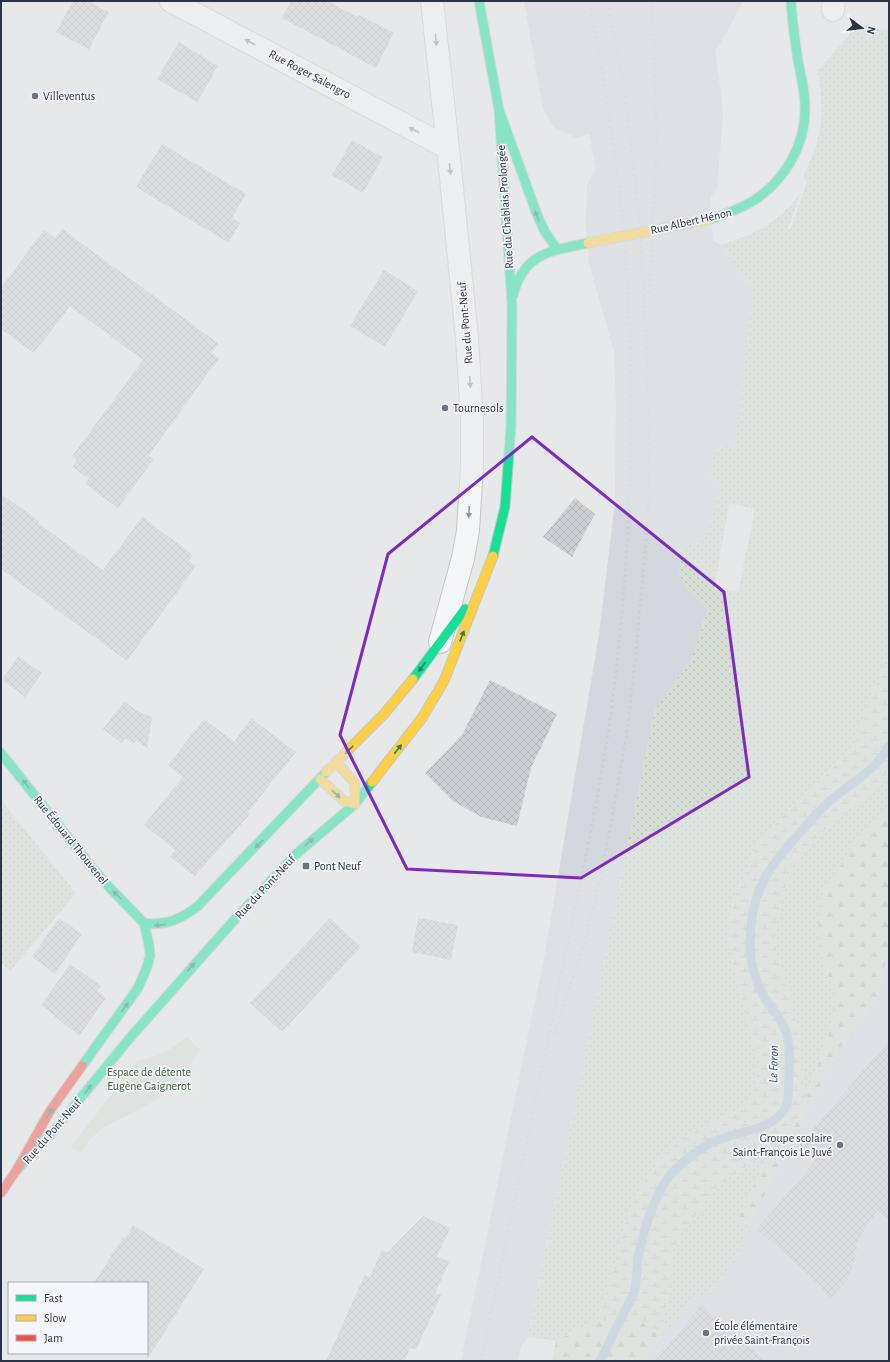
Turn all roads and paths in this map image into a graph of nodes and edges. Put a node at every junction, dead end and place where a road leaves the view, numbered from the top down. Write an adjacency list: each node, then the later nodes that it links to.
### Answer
1 (171, 1): 6 (street, Rue Roger Salengro, one-way to 1)
2 (432, 1): 6 (street, Rue du Pont-Neuf, one-way to 6)
3 (479, 1): 5 (street, Rue du Chablais Prolongée)
4 (791, 1): 7 (street, Rue Albert Hénon, bridge)
5 (499, 110): 7 (street, Rue du Chablais Prolongée, one-way to 5); 8 (street, Rue du Chablais Prolongée)
6 (448, 148): 10 (street, Rue du Pont-Neuf, one-way to 10)
7 (557, 249): 8 (street, Rue Albert Hénon)
8 (512, 304): 9 (street, Rue du Pont-Neuf)
9 (482, 586): 10 (street, Rue du Pont-Neuf); 14 (street, Rue du Pont-Neuf, one-way to 9)
10 (440, 642): 12 (street, Rue du Pont-Neuf, one-way to 12)
11 (1, 753): 15 (street, Rue Édouard Thouvenel, one-way to 11)
12 (337, 763): 13 (street, Rue du Pont-Neuf); 14 (street)
13 (320, 779): 14 (street, one-way to 14); 15 (street, Rue du Pont-Neuf, one-way to 15)
14 (355, 804): 16 (street, Rue du Pont-Neuf, one-way to 14)
15 (144, 923): 16 (street, Rue du Pont-Neuf, one-way to 15)
16 (16, 1171): 17 (street, Rue du Pont-Neuf)
17 (1, 1193)

